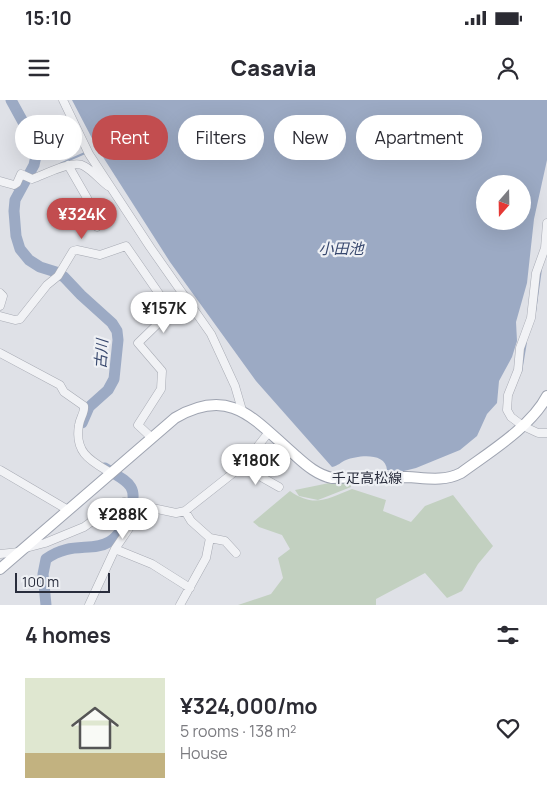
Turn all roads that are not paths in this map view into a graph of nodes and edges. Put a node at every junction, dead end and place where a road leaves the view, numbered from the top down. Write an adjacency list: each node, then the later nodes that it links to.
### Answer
1 (63, 100): 4 (street)
2 (68, 165): 3 (street); 4 (street); 6 (street)
3 (0, 181)
4 (115, 191): 12 (street)
5 (547, 223): 13 (street)
6 (97, 227)
7 (0, 292): 8 (street)
8 (0, 306)
9 (0, 316): 16 (street)
10 (0, 353): 19 (street)
11 (547, 396): 13 (main road, 千疋高松線)
12 (242, 410): 14 (main road, 千疋高松線); 16 (main road, 千疋高松線)
13 (523, 426): 14 (main road, 千疋高松線); 15 (street)
14 (269, 432): 17 (street)
15 (547, 433)
16 (152, 438): 19 (main road, 千疋高松線)
17 (242, 466): 20 (street); 23 (street)
18 (0, 470): 22 (street)
19 (113, 471): 22 (main road, 千疋高松線)
20 (279, 487)
21 (135, 503): 23 (street); 25 (street); 26 (street)
22 (68, 510): 26 (main road, 千疋高松線)
23 (185, 512): 24 (street)
24 (210, 538): 27 (street); 30 (street)
25 (115, 549): 30 (street); 31 (street)
26 (21, 551): 28 (street); 29 (main road, 千疋高松線)
27 (236, 553)
28 (0, 554)
29 (0, 569)
30 (190, 588): 32 (street)
31 (89, 605)
32 (180, 605)

